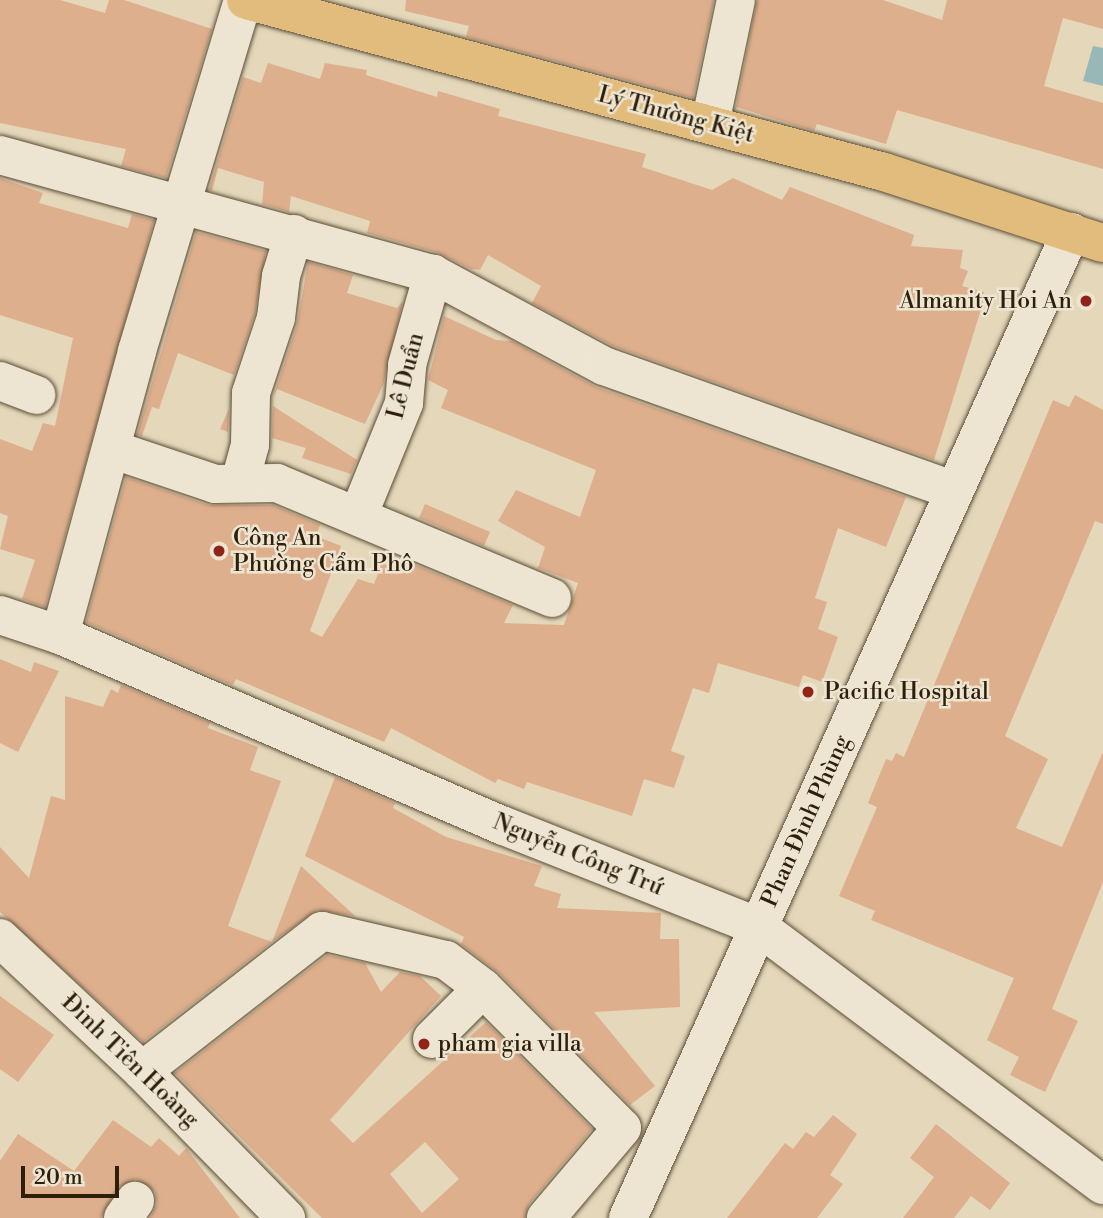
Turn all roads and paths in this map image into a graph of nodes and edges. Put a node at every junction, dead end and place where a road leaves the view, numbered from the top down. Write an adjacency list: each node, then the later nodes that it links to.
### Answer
1 (245, 0): 3 (main road, Lý Thường Kiệt); 5 (street)
2 (736, 0): 3 (street)
3 (710, 124): 7 (main road, Lý Thường Kiệt)
4 (0, 155): 5 (street)
5 (183, 204): 6 (street); 11 (street)
6 (295, 234): 8 (street); 12 (street)
7 (1087, 237): 13 (street, Phan Đình Phùng)
8 (433, 274): 13 (street); 14 (street, Lê Duẩn)
9 (0, 381): 10 (street)
10 (36, 394)
11 (111, 449): 12 (street); 17 (street)
12 (240, 482): 14 (street)
13 (952, 490): 18 (street, Phan Đình Phùng)
14 (358, 516): 15 (street)
15 (552, 598)
16 (0, 615): 17 (street, Nguyễn Công Trứ)
17 (60, 635): 18 (street, Nguyễn Công Trứ)
18 (759, 927): 23 (street, Nguyễn Công Trứ); 26 (street, Phan Đình Phùng)
19 (0, 938): 22 (street, Đinh Tiên Hoàng)
20 (483, 988): 21 (street); 22 (street); 25 (street)
21 (432, 1039)
22 (142, 1071): 24 (street, Đinh Tiên Hoàng)
23 (1103, 1185)
24 (286, 1218)
25 (546, 1218)
26 (628, 1218)

